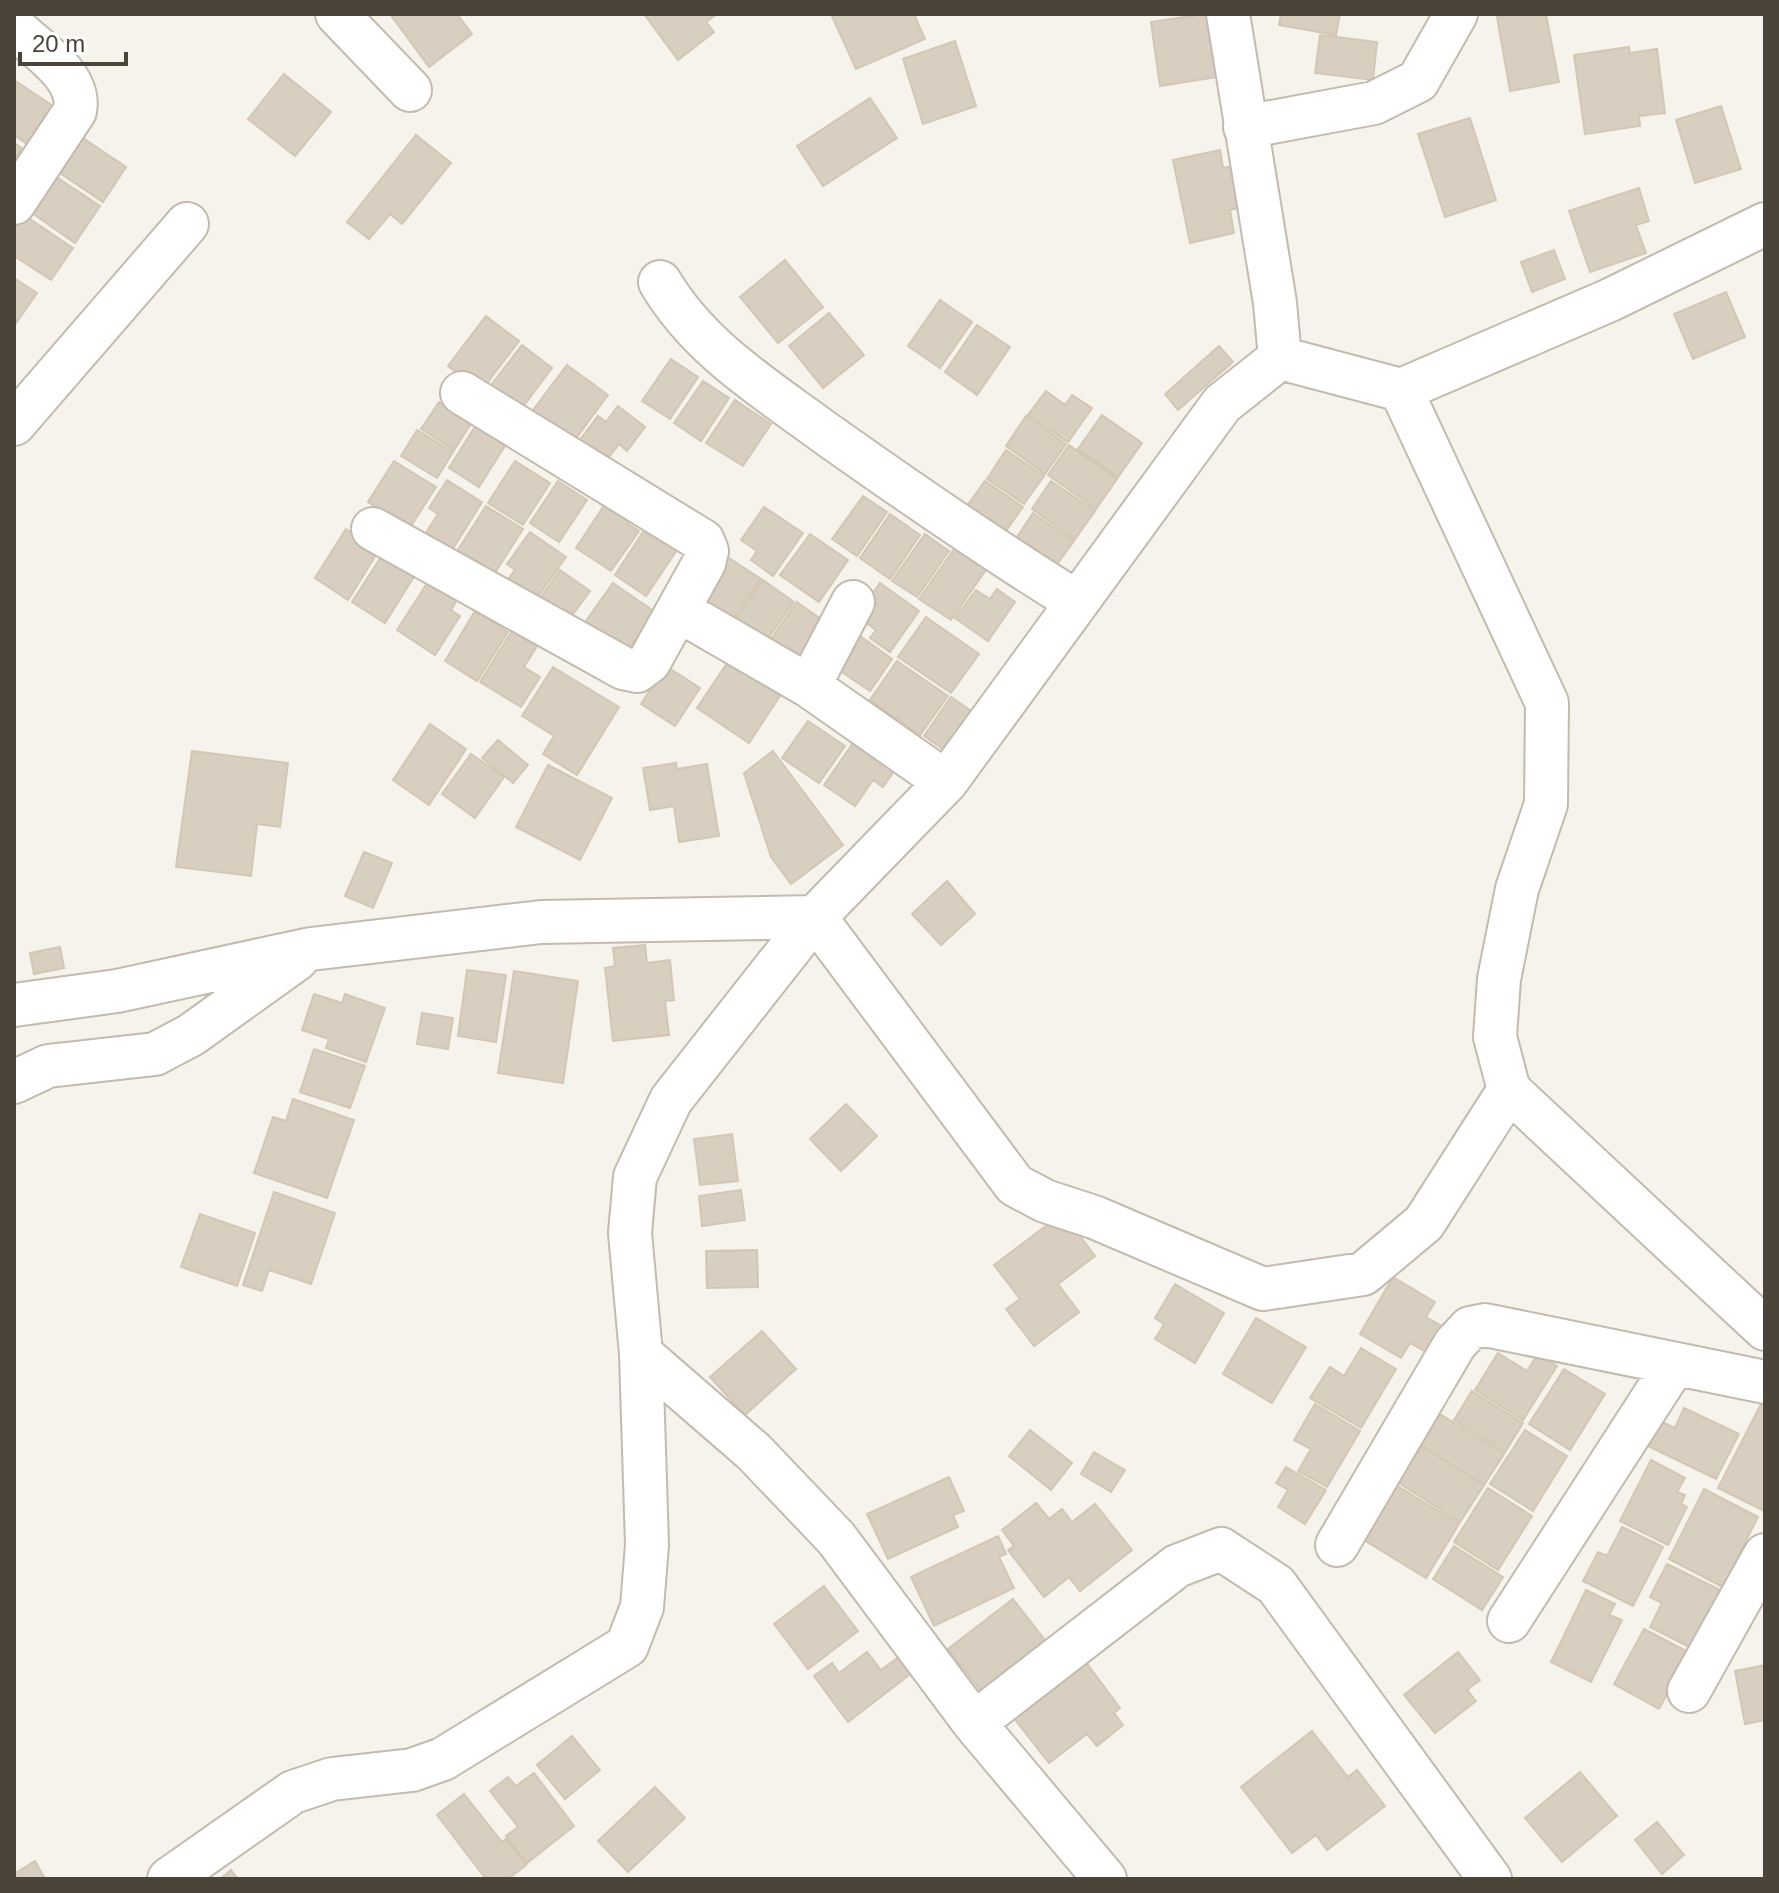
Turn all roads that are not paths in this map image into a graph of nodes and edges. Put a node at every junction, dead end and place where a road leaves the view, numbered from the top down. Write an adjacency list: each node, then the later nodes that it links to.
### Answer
1 (337, 14): 5 (street)
2 (1228, 14): 6 (street)
3 (1456, 14): 6 (street)
4 (14, 27): 7 (street)
5 (410, 90)
6 (1245, 127): 11 (street)
7 (14, 203)
8 (187, 224): 14 (street)
9 (1765, 224): 12 (street)
10 (660, 282): 17 (street)
11 (1280, 358): 12 (street); 17 (street)
12 (1401, 390): 25 (street)
13 (462, 393): 18 (street)
14 (14, 424)
15 (373, 529): 18 (street)
16 (853, 602): 19 (street)
17 (1077, 602): 20 (street)
18 (678, 610): 19 (street)
19 (809, 686): 20 (street)
20 (946, 782): 21 (street)
21 (815, 917): 22 (street); 25 (street); 27 (street)
22 (311, 949): 23 (street); 24 (street)
23 (14, 1005)
24 (14, 1082)
25 (1509, 1090): 26 (street)
26 (1765, 1329)
27 (641, 1354): 34 (street); 35 (street)
28 (1674, 1365): 29 (street); 30 (street); 32 (street)
29 (1765, 1382)
30 (1337, 1545)
31 (1765, 1555): 33 (street)
32 (1509, 1621)
33 (1689, 1691)
34 (974, 1723): 36 (street); 37 (street)
35 (169, 1879)
36 (1105, 1879)
37 (1490, 1879)

